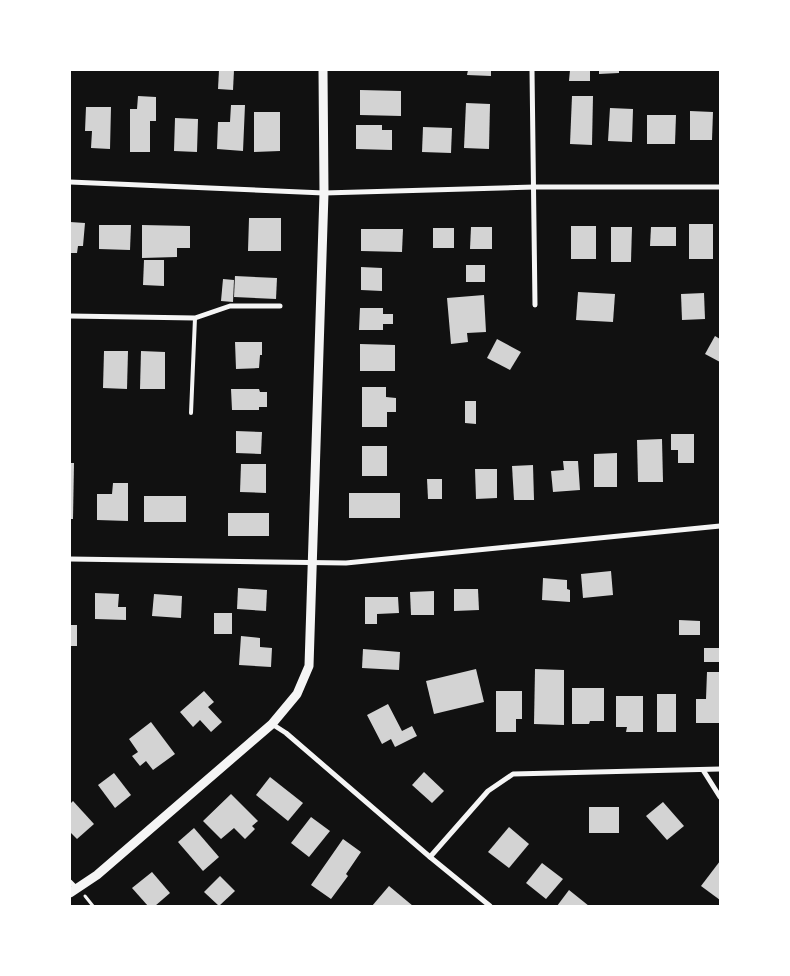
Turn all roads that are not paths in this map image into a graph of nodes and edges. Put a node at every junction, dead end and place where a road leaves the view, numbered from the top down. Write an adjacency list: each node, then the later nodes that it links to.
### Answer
1 (323, 70): 6 (street)
2 (532, 70): 4 (street)
3 (70, 182): 6 (street)
4 (534, 187): 5 (street); 6 (street); 7 (street)
5 (720, 187)
6 (324, 193): 14 (street)
7 (535, 305)
8 (280, 306): 10 (street)
9 (70, 316): 10 (street)
10 (195, 318): 11 (lane)
11 (191, 413)
12 (720, 526): 14 (street)
13 (70, 559): 14 (street)
14 (312, 562): 15 (street)
15 (272, 724): 19 (street); 21 (street)
16 (720, 769): 17 (street)
17 (703, 770): 18 (street); 19 (street)
18 (720, 797)
19 (430, 857): 22 (street)
20 (70, 882): 21 (street)
21 (74, 891)
22 (490, 906)

